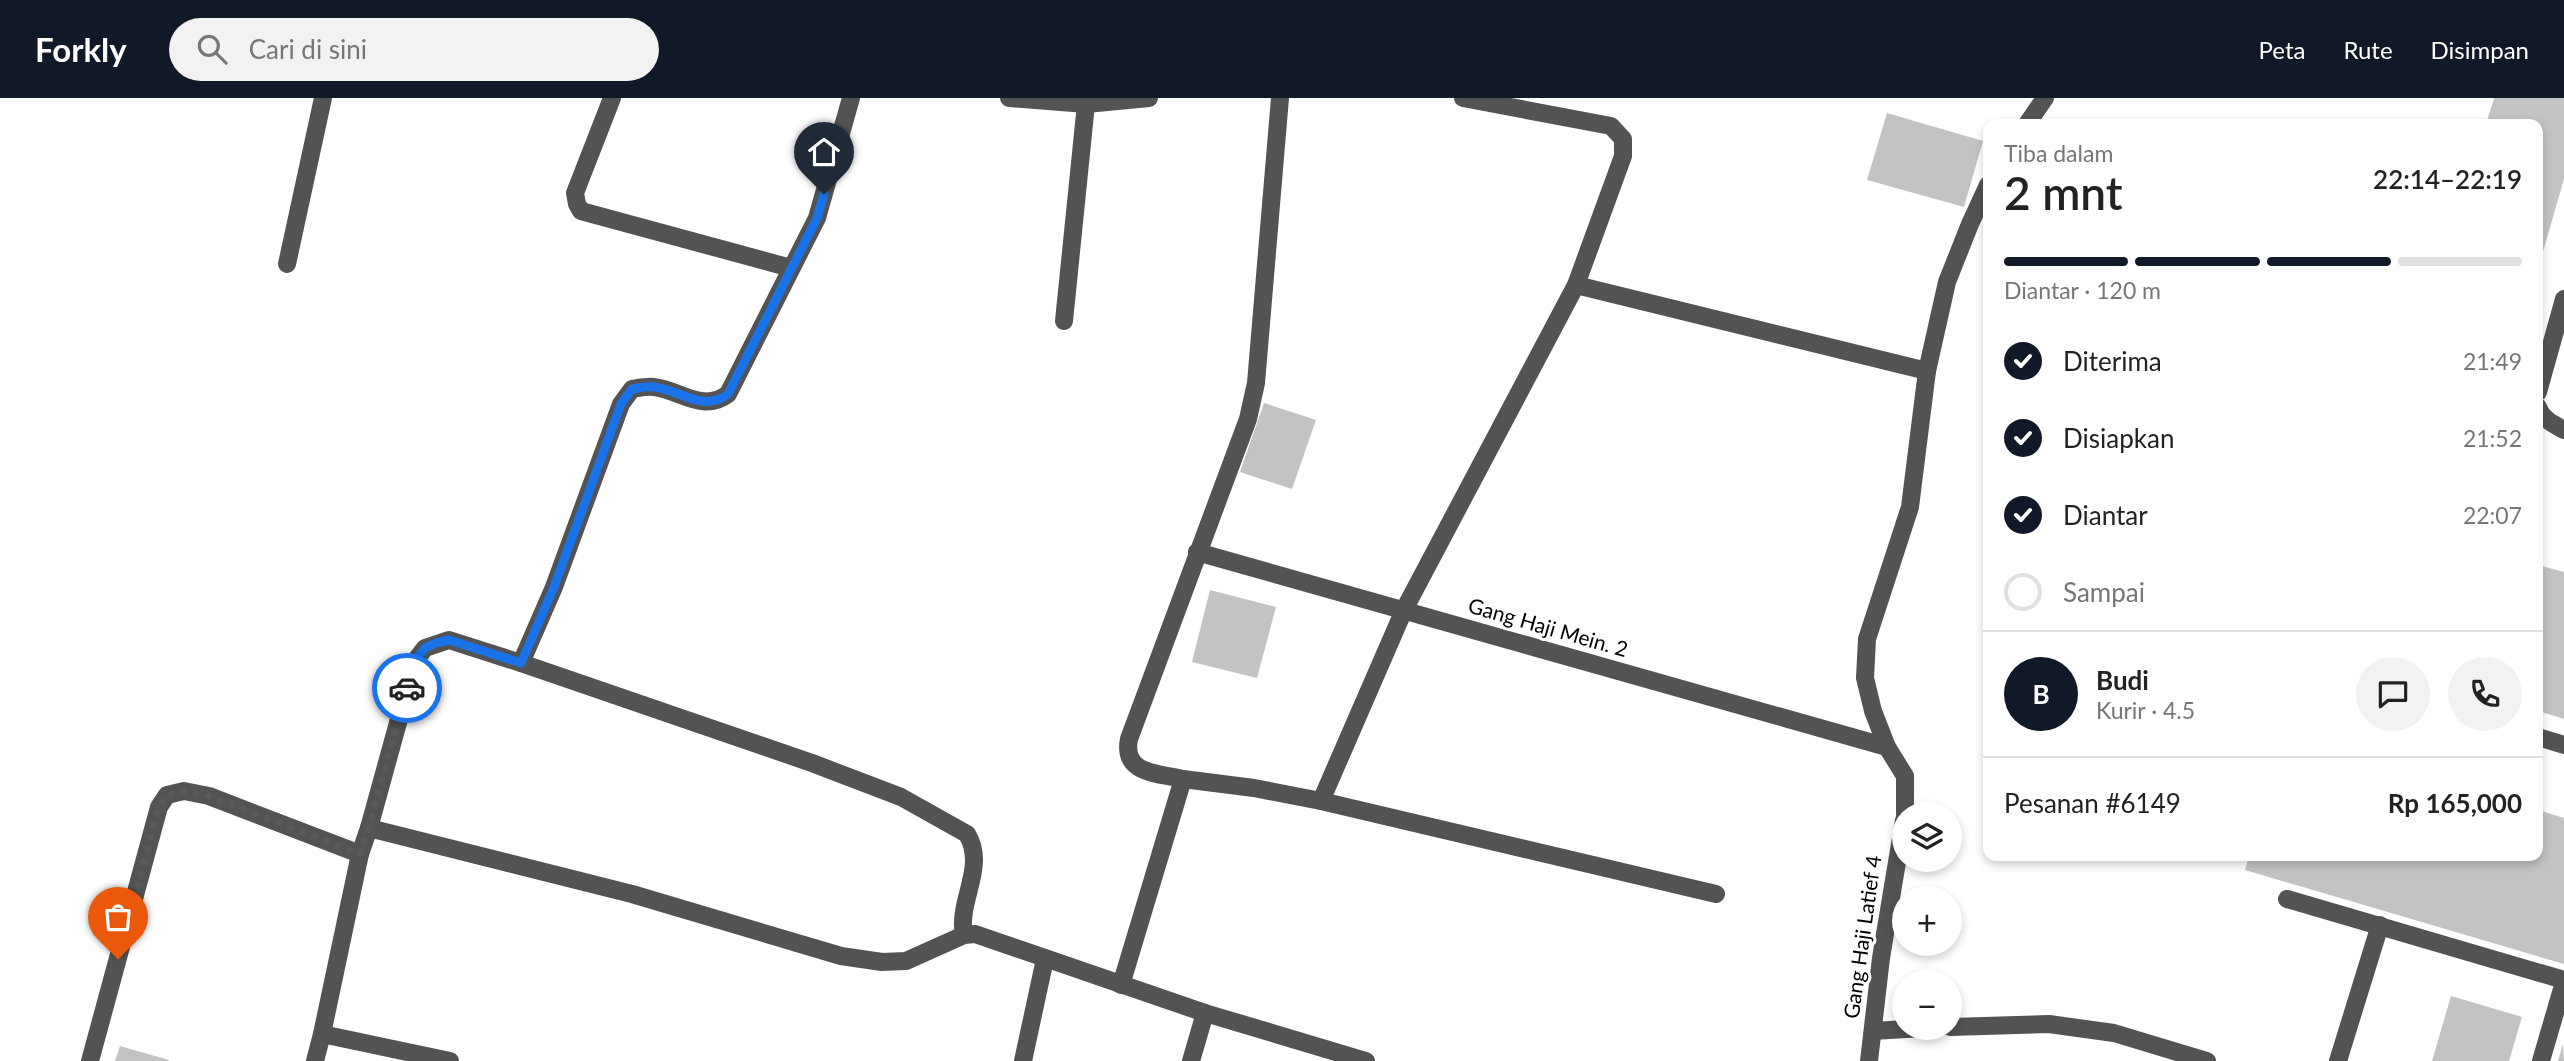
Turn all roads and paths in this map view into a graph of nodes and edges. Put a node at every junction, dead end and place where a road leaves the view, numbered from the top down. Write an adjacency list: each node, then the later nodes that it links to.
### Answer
1 (323, 98): 12 (street)
2 (612, 98): 13 (street)
3 (851, 98): 13 (street)
4 (1009, 98): 9 (street)
5 (1149, 98): 9 (street)
6 (1280, 98): 22 (street)
7 (1463, 98): 14 (street)
8 (2045, 98): 10 (street)
9 (1086, 104): 16 (street)
10 (2030, 119)
11 (1983, 196): 18 (street)
12 (287, 264)
13 (791, 268): 24 (street)
14 (1576, 285): 18 (street); 23 (street)
15 (2564, 299): 17 (street)
16 (1064, 321)
17 (2551, 340): 19 (street)
18 (1927, 372): 27 (street)
19 (2543, 372)
20 (2543, 416): 21 (street)
21 (2564, 430)
22 (1197, 552): 23 (street, Gang Haji Mein. 2); 28 (street)
23 (1404, 610): 27 (street, Gang Haji Mein. 2); 29 (street)
24 (521, 663): 31 (street); 37 (street)
25 (2543, 739): 26 (street)
26 (2564, 745)
27 (1887, 747): 30 (street)
28 (1183, 779): 29 (street); 40 (street)
29 (1321, 801): 34 (street)
30 (1905, 802)
31 (369, 828): 32 (street); 37 (street)
32 (360, 854): 45 (street); 46 (street)
33 (1895, 872): 44 (street, Gang Haji Latief 4)
34 (1716, 894)
35 (2287, 899): 36 (street)
36 (2380, 925): 39 (street); 54 (street)
37 (964, 935): 38 (street)
38 (1045, 959): 40 (street); 49 (street)
39 (2564, 981): 55 (street)
40 (1121, 985): 41 (street)
41 (1205, 1013): 50 (street); 51 (street)
42 (1962, 1027): 53 (street)
43 (1892, 1030): 44 (street)
44 (1873, 1031): 52 (street, Gang Haji Latief 4)
45 (323, 1034): 47 (street); 48 (street)
46 (90, 1061)
47 (315, 1061)
48 (450, 1061)
49 (1023, 1061)
50 (1191, 1061)
51 (1366, 1061)
52 (1869, 1061)
53 (2207, 1061)
54 (2338, 1061)
55 (2541, 1061)

